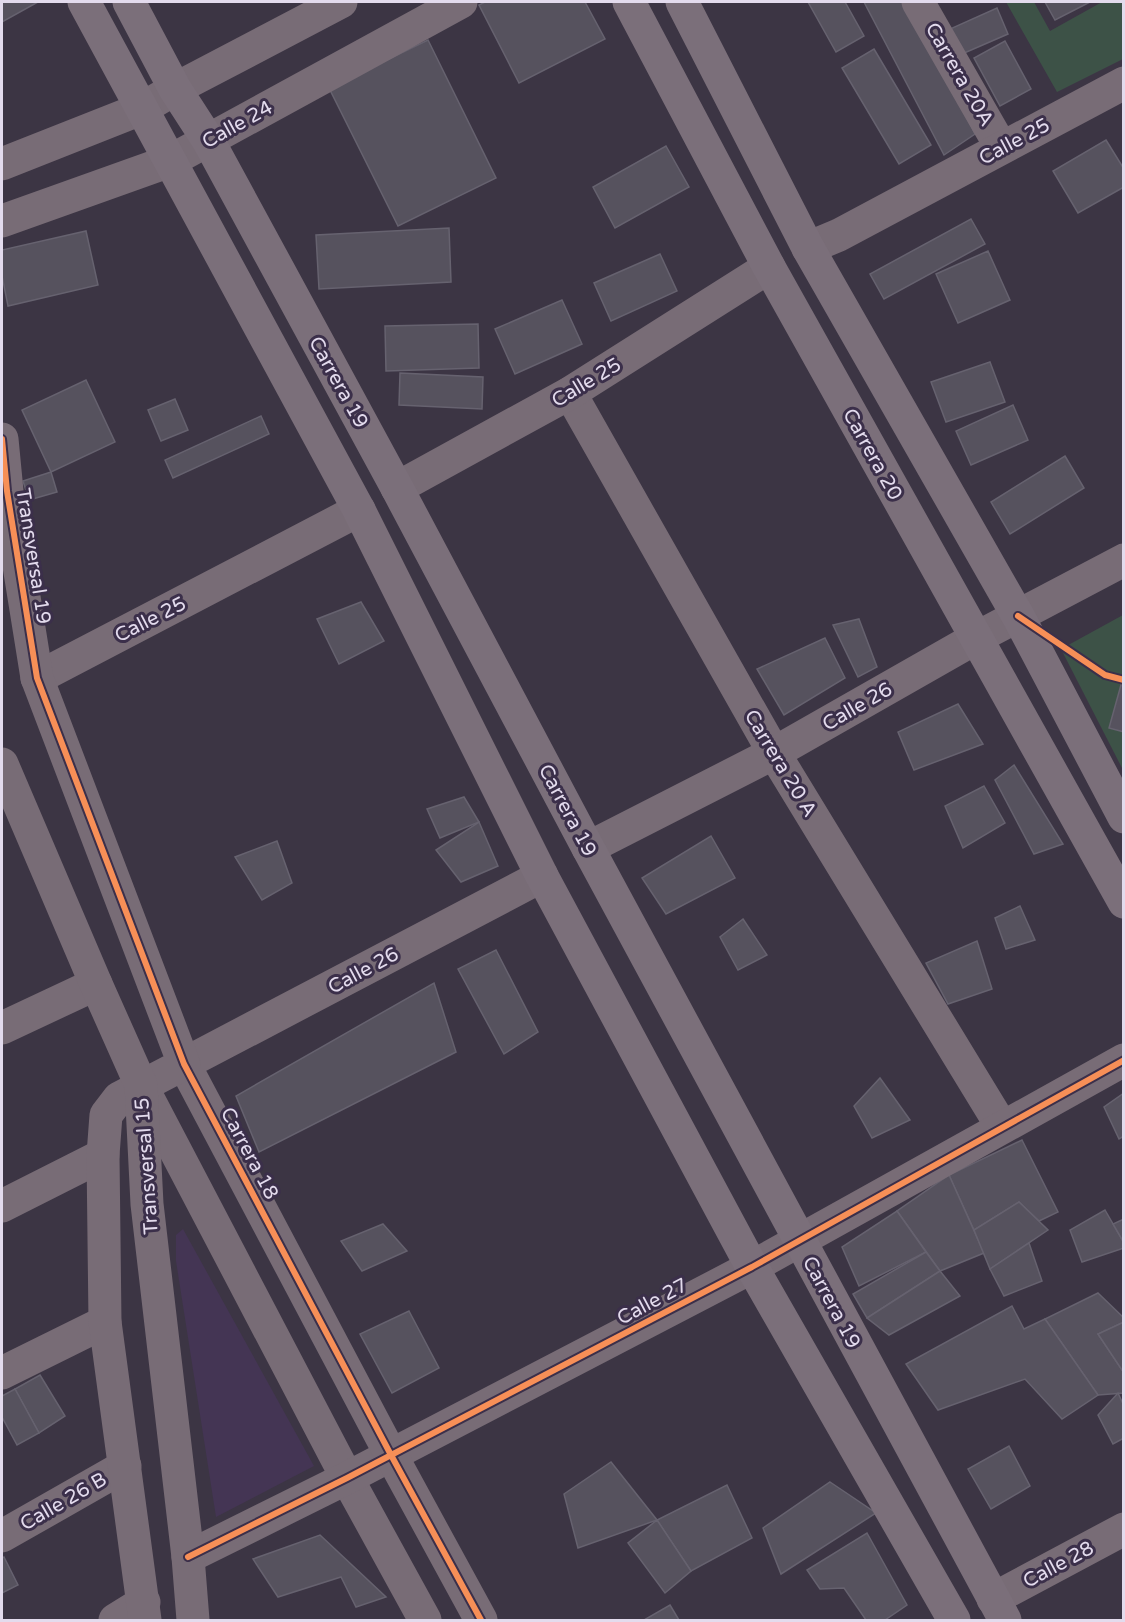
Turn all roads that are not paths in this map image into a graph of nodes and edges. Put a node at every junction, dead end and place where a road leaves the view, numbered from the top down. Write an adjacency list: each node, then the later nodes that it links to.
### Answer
1 (84, 2): 10 (main road)
2 (129, 2): 9 (main road, Carrera 19)
3 (340, 2): 9 (street)
4 (461, 2): 11 (street, Calle 24)
5 (629, 2): 17 (main road, Carrera 20)
6 (682, 2): 16 (main road)
7 (918, 2): 12 (street, Carrera 20A)
8 (1124, 83): 12 (street, Calle 25)
9 (175, 88): 10 (street); 11 (main road, Carrera 19)
10 (141, 109): 13 (main road); 14 (street)
11 (207, 140): 13 (street, Calle 24); 20 (main road, Carrera 19)
12 (1001, 147): 16 (street, Calle 25)
13 (170, 161): 15 (street, Calle 24); 22 (main road)
14 (2, 164)
15 (2, 221)
16 (808, 248): 24 (main road)
17 (769, 267): 18 (street, Calle 25); 25 (main road, Carrera 20)
18 (570, 393): 20 (street, Calle 25); 27 (street, Carrera 20 A)
19 (2, 439): 21 (street, Transversal 19)
20 (397, 488): 30 (main road, Carrera 19)
21 (4, 493): 26 (street, Transversal 19)
22 (359, 510): 26 (street, Calle 25); 31 (main road)
23 (1124, 560): 24 (street, Calle 26)
24 (1018, 616): 25 (street, Calle 26); 29 (main road)
25 (976, 638): 27 (street, Calle 26); 32 (main road, Carrera 20)
26 (37, 678): 36 (street, Carrera 18)
27 (774, 753): 30 (street, Calle 26); 38 (street, Carrera 20 A)
28 (2, 764): 33 (street)
29 (1124, 817)
30 (588, 848): 41 (main road, Carrera 19)
31 (542, 876): 36 (street, Calle 26); 42 (main road)
32 (1124, 902)
33 (96, 984): 34 (street); 37 (street)
34 (2, 1028)
35 (1124, 1060): 38 (street, Calle 27)
36 (184, 1064): 37 (street, Calle 26); 45 (street, Carrera 18)
37 (141, 1085): 39 (street, Transversal 15); 47 (street); 50 (street, Transversal 15)
38 (1002, 1128): 41 (street, Calle 27)
39 (103, 1155): 40 (street); 43 (street, Transversal 15)
40 (2, 1206)
41 (800, 1241): 42 (street, Calle 27); 51 (main road, Carrera 19)
42 (752, 1267): 45 (street, Calle 27); 57 (main road)
43 (105, 1322): 44 (street); 46 (street, Transversal 15)
44 (2, 1373)
45 (391, 1455): 47 (street, Calle 27); 56 (street, Carrera 18)
46 (125, 1466): 49 (street, Calle 26 B); 52 (street, Transversal 15)
47 (347, 1478): 50 (street, Calle 27); 55 (street)
48 (1124, 1529): 51 (street, Calle 28)
49 (2, 1536)
50 (188, 1557): 54 (street, Transversal 15)
51 (999, 1610)
52 (144, 1611): 53 (street)
53 (115, 1620)
54 (193, 1620)
55 (425, 1620)
56 (481, 1620)
57 (954, 1620)

